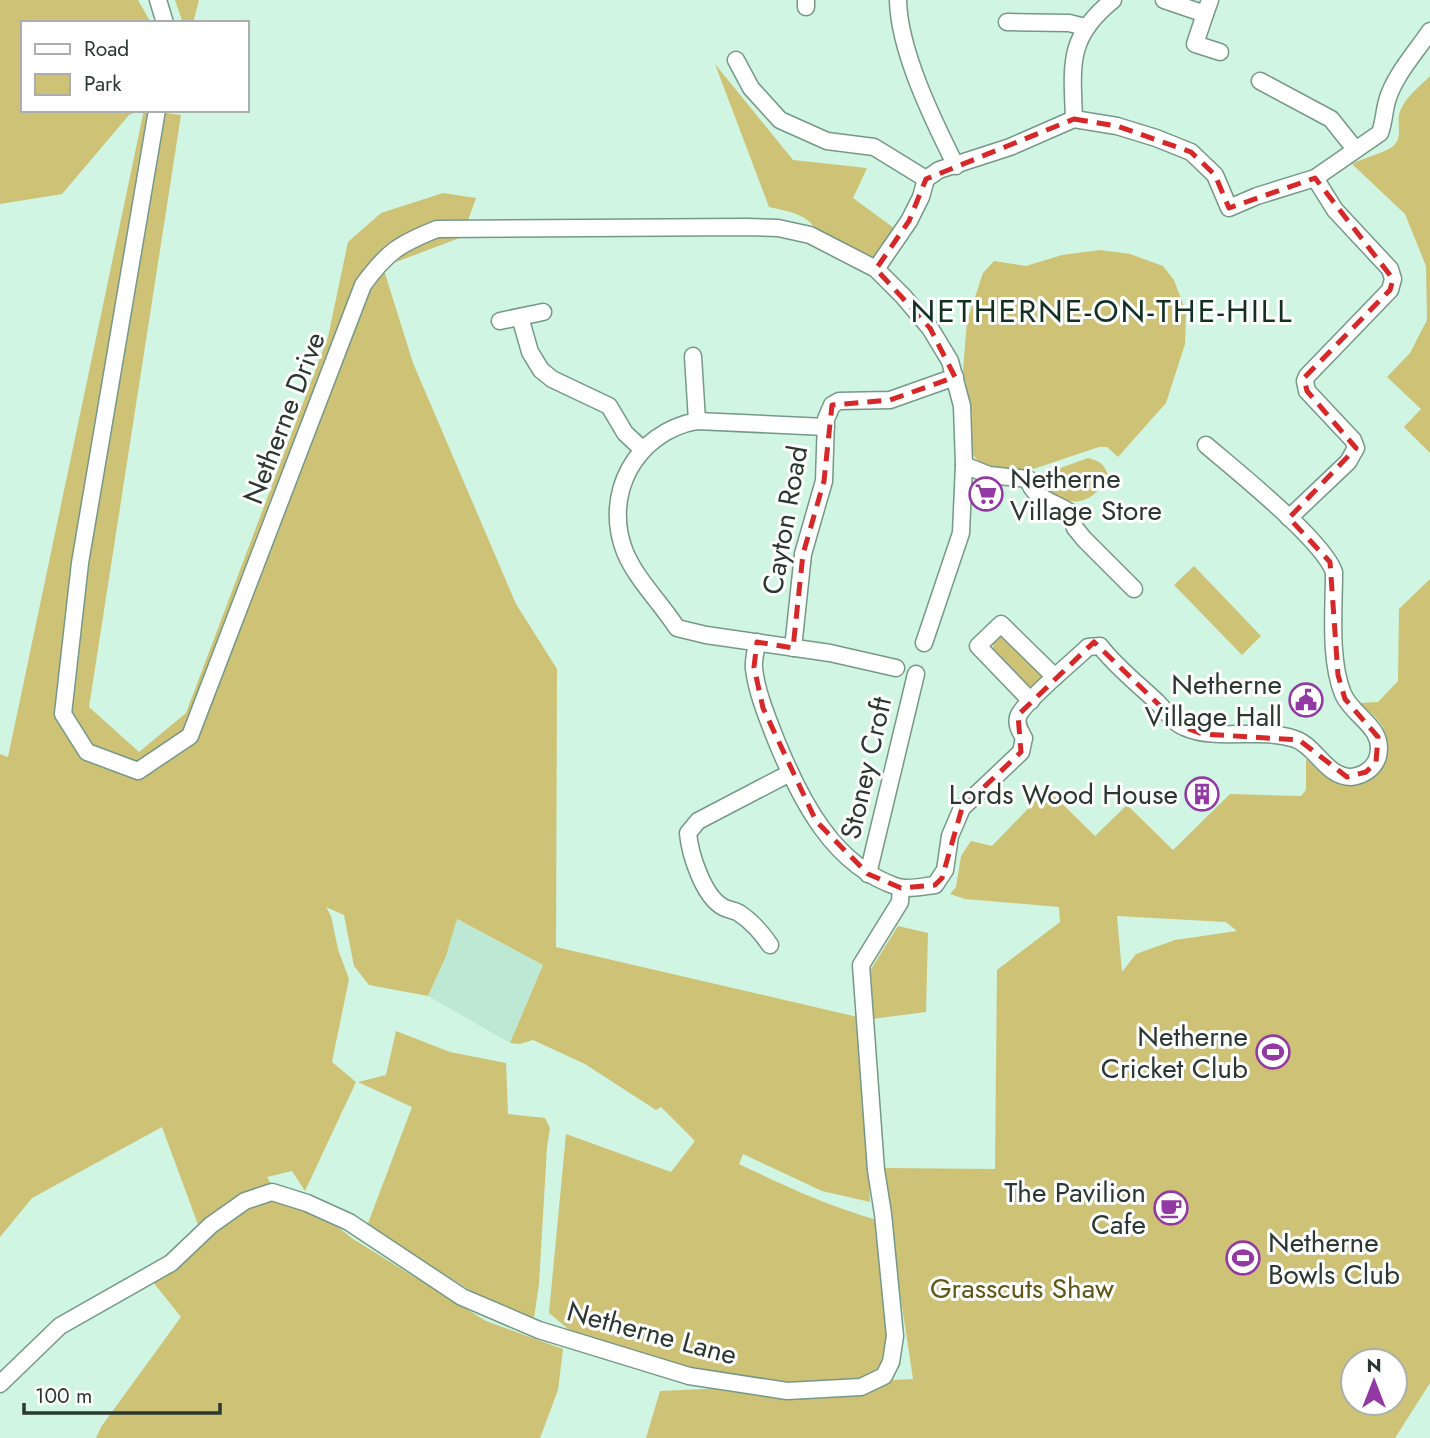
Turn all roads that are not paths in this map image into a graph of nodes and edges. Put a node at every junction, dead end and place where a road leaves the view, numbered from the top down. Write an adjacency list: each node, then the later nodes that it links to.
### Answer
1 (158, 0): 6 (street)
2 (898, 0): 16 (street)
3 (1113, 0): 8 (street)
4 (1164, 0): 5 (street)
5 (1208, 7): 10 (street)
6 (164, 21)
7 (1007, 22): 8 (street)
8 (1085, 27): 14 (street)
9 (1430, 31): 15 (street)
10 (1220, 52)
11 (736, 60): 18 (street)
12 (1260, 81): 15 (street)
13 (157, 112): 19 (street, Netherne Drive)
14 (1074, 119): 16 (street); 17 (street)
15 (1355, 149): 17 (street)
16 (956, 166): 18 (street)
17 (1315, 178): 30 (street)
18 (926, 179): 19 (street)
19 (876, 270): 24 (street, Netherne Drive)
20 (543, 312): 21 (street)
21 (520, 317): 22 (street); 28 (street)
22 (500, 321)
23 (693, 356): 25 (street)
24 (955, 377): 26 (street, Cayton Road); 29 (street, Netherne Drive)
25 (697, 421): 26 (street); 28 (street)
26 (825, 428): 34 (street, Cayton Road)
27 (1206, 444): 30 (street)
28 (642, 449): 32 (street)
29 (964, 466): 31 (street); 33 (street, Netherne Drive)
30 (1289, 518): 37 (street)
31 (1134, 589)
32 (757, 642): 34 (street); 39 (street)
33 (924, 643)
34 (793, 648): 35 (street)
35 (896, 668)
36 (916, 674): 40 (street, Stoney Croft)
37 (1055, 677): 38 (street); 38 (street)
38 (1031, 701): 41 (street)
39 (790, 773): 40 (street); 42 (street)
40 (868, 874): 41 (street)
41 (901, 888): 43 (street, Netherne Lane)
42 (770, 945)
43 (0, 1384)

